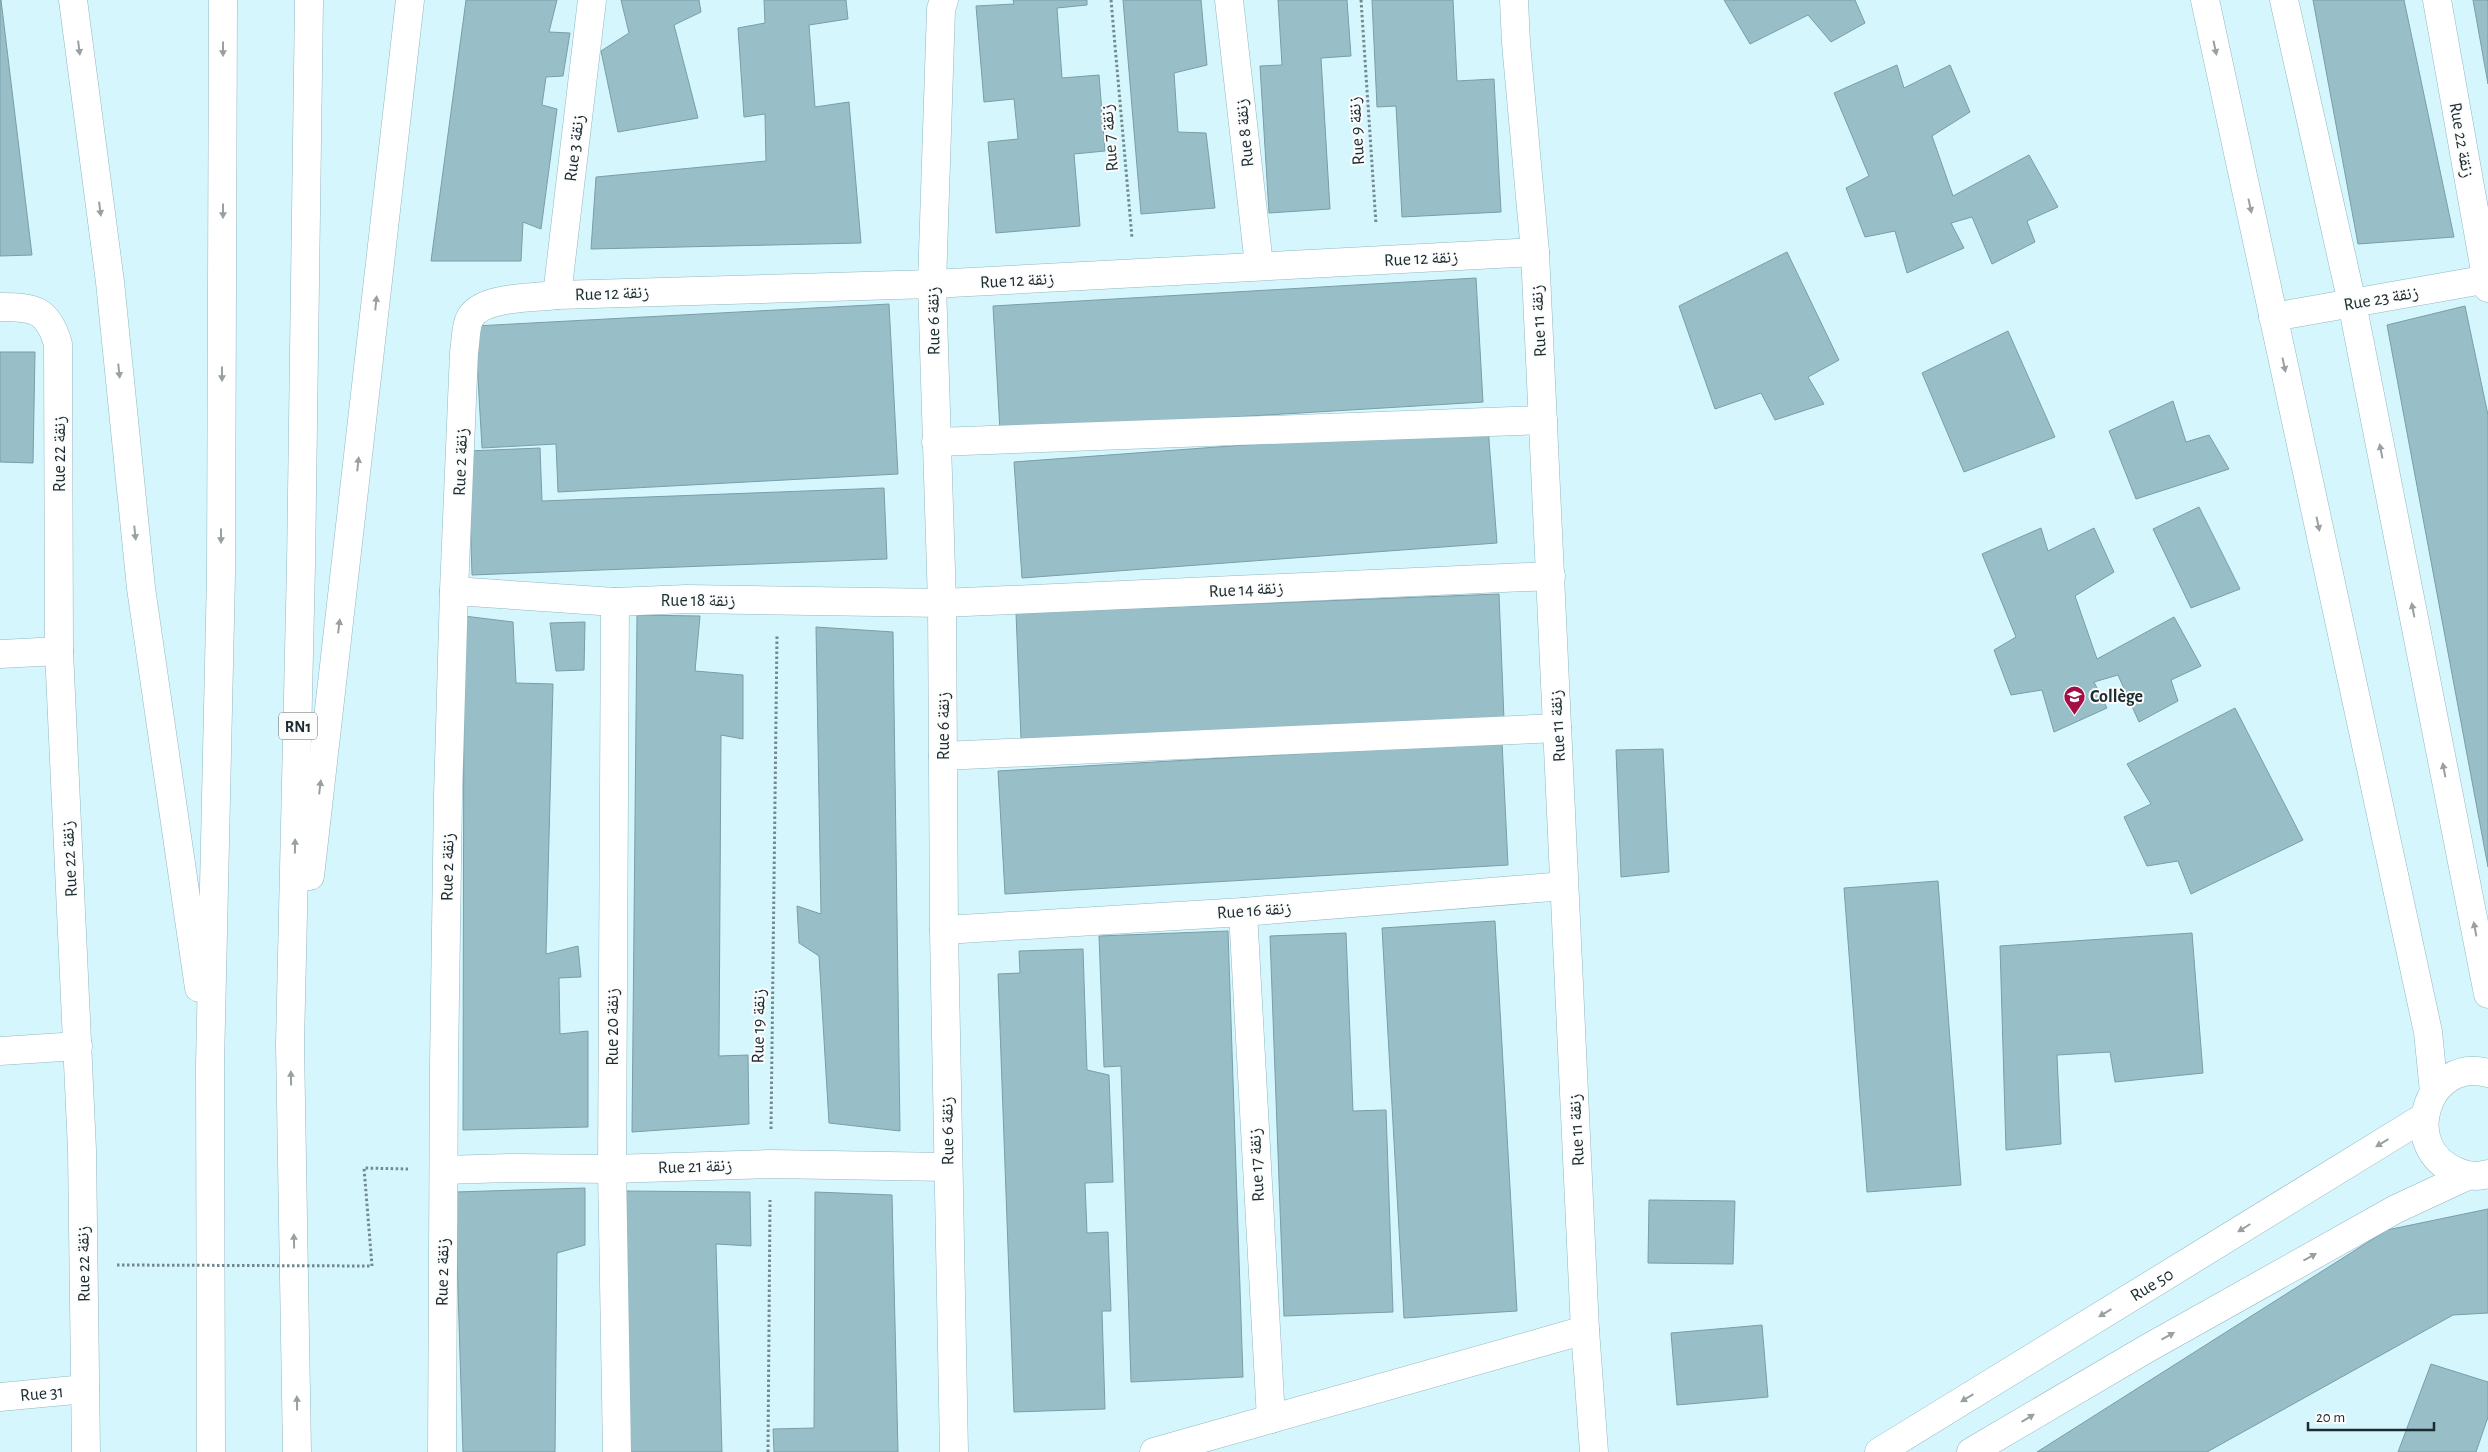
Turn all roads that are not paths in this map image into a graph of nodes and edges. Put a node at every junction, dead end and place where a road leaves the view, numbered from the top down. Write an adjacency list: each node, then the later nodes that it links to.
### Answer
1 (73, 0): 38 (main road, one-way to 38)
2 (224, 0): 38 (main road, one-way to 38)
3 (308, 0): 35 (main road, RN1, one-way to 3)
4 (410, 0): 35 (main road, one-way to 4)
5 (592, 0): 16 (main road, Rue 3 زنقة)
6 (944, 0): 15 (main road, Rue 6 زنقة)
7 (1229, 0): 13 (main road, Rue 8 زنقة)
8 (1514, 0): 12 (main road, Rue 11 زنقة)
9 (2205, 0): 20 (main road, one-way to 20)
10 (2284, 0): 18 (main road)
11 (2437, 0): 14 (main road, Rue 22 زنقة)
12 (1535, 252): 13 (main road, Rue 12 زنقة); 21 (main road, Rue 11 زنقة)
13 (1259, 265): 15 (main road, Rue 12 زنقة)
14 (2487, 282): 18 (main road, Rue 23 زنقة)
15 (932, 284): 16 (main road, Rue 12 زنقة); 22 (main road, Rue 6 زنقة)
16 (557, 295): 17 (main road, Rue 12 زنقة)
17 (499, 301): 24 (main road, Rue 2 زنقة)
18 (2352, 303): 20 (main road, Rue 23 زنقة); 34 (main road, one-way to 18)
19 (0, 307): 27 (main road, Rue 22 زنقة)
20 (2274, 317): 40 (main road, one-way to 40)
21 (1543, 420): 22 (main road); 23 (main road, Rue 11 زنقة)
22 (936, 442): 26 (main road, Rue 6 زنقة)
23 (1550, 576): 26 (main road, Rue 14 زنقة); 29 (main road, Rue 11 زنقة)
24 (454, 591): 25 (main road, Rue 18 زنقة); 44 (main road, Rue 2 زنقة)
25 (615, 602): 26 (main road, Rue 18 زنقة); 43 (main road, Rue 20 زنقة)
26 (942, 603): 30 (main road, Rue 6 زنقة)
27 (59, 651): 28 (main road); 36 (main road, Rue 22 زنقة)
28 (0, 654)
29 (1557, 728): 30 (main road); 31 (main road, Rue 11 زنقة)
30 (943, 756): 33 (main road, Rue 6 زنقة)
31 (1564, 886): 32 (main road, Rue 16 زنقة); 46 (main road, Rue 11 زنقة)
32 (1243, 912): 33 (main road, Rue 16 زنقة); 49 (main road, Rue 17 زنقة)
33 (944, 930): 42 (main road, Rue 6 زنقة)
34 (2488, 994)
35 (290, 1044): 52 (main road, RN1, one-way to 35)
36 (78, 1046): 37 (main road); 47 (main road, Rue 22 زنقة)
37 (0, 1051)
38 (210, 1065): 51 (main road)
39 (2488, 1073): 40 (main road)
40 (2434, 1092): 41 (main road)
41 (2424, 1118): 45 (main road); 58 (main road, Rue 50, one-way to 58)
42 (947, 1167): 43 (main road, Rue 21 زنقة); 55 (main road, Rue 6 زنقة)
43 (612, 1169): 44 (main road, Rue 21 زنقة); 54 (main road, Rue 20 زنقة)
44 (444, 1170): 53 (main road, Rue 2 زنقة)
45 (2477, 1175): 59 (main road, one-way to 45)
46 (1585, 1330): 49 (main road); 57 (main road, Rue 11 زنقة)
47 (85, 1389): 48 (main road, Rue 31); 50 (main road, Rue 22 زنقة)
48 (0, 1397)
49 (1271, 1419): 56 (main road)
50 (86, 1452)
51 (211, 1452)
52 (297, 1452)
53 (442, 1452)
54 (617, 1452)
55 (954, 1452)
56 (1154, 1452)
57 (1594, 1452)
58 (1879, 1452)
59 (1971, 1452)

